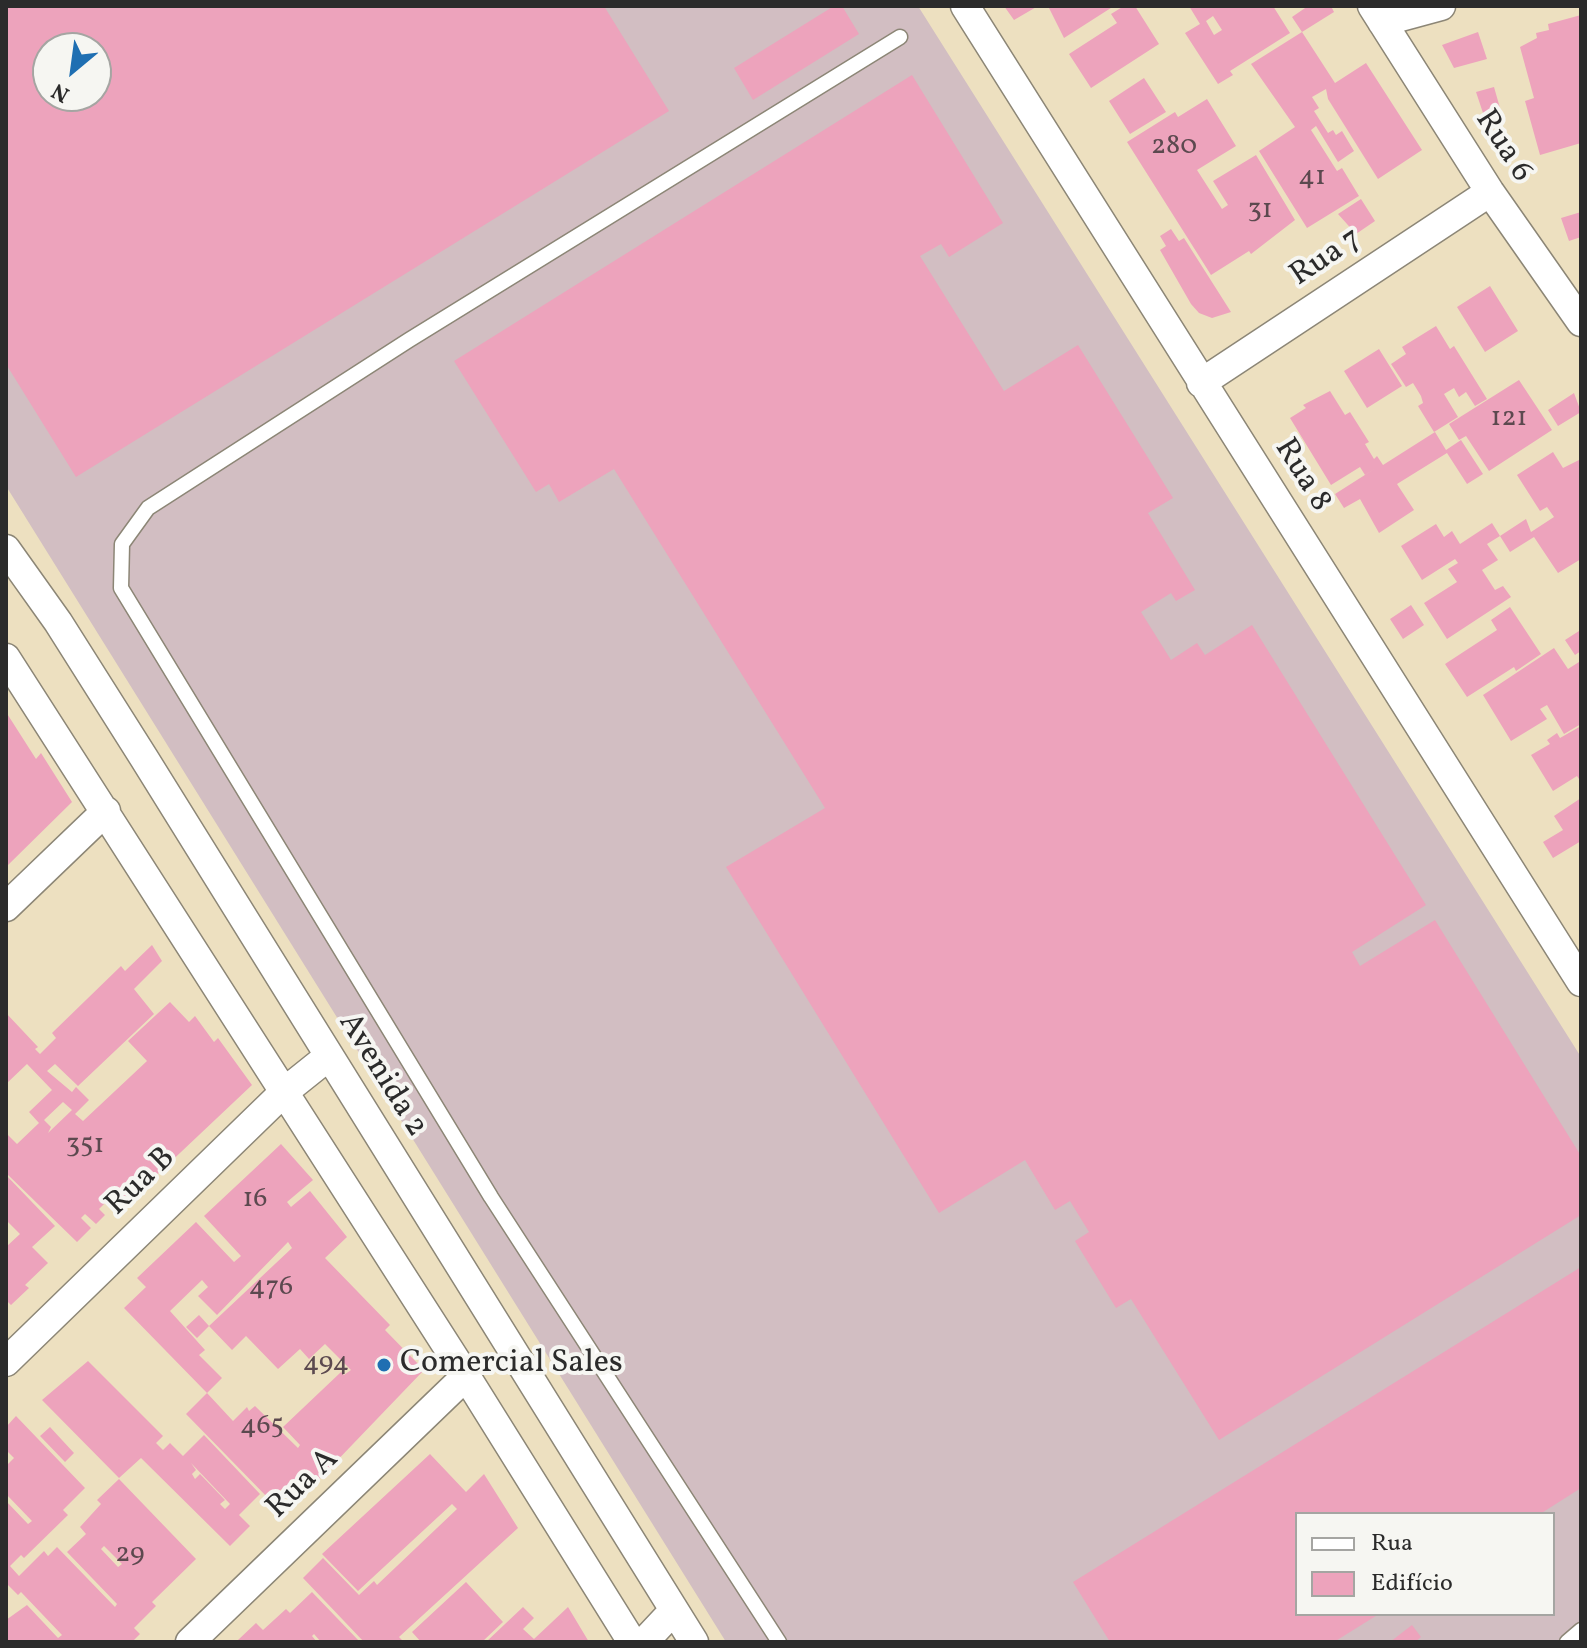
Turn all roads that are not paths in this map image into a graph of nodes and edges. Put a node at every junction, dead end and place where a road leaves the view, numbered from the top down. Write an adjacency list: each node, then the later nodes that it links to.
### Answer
1 (965, 6): 7 (street, Rua 8)
2 (1441, 6): 3 (street)
3 (1377, 14): 5 (street, Rua 6)
4 (900, 37): 23 (lane)
5 (1490, 192): 6 (street, Rua 6); 7 (street, Rua 7)
6 (1581, 322)
7 (1201, 383): 12 (street, Rua 8)
8 (6, 549): 13 (street, Avenida 2)
9 (6, 658): 10 (street)
10 (106, 811): 11 (street); 14 (street)
11 (6, 907)
12 (1581, 982)
13 (329, 1056): 14 (street, Rua B); 17 (street, Avenida 2)
14 (284, 1092): 15 (street, Rua B); 16 (street)
15 (6, 1362)
16 (466, 1376): 19 (street, Rua A); 20 (street)
17 (674, 1610): 21 (street); 22 (street, Avenida 2)
18 (1581, 1630): 24 (lane)
19 (190, 1642)
20 (632, 1642)
21 (644, 1642)
22 (694, 1642)
23 (779, 1642)
24 (1567, 1642)

